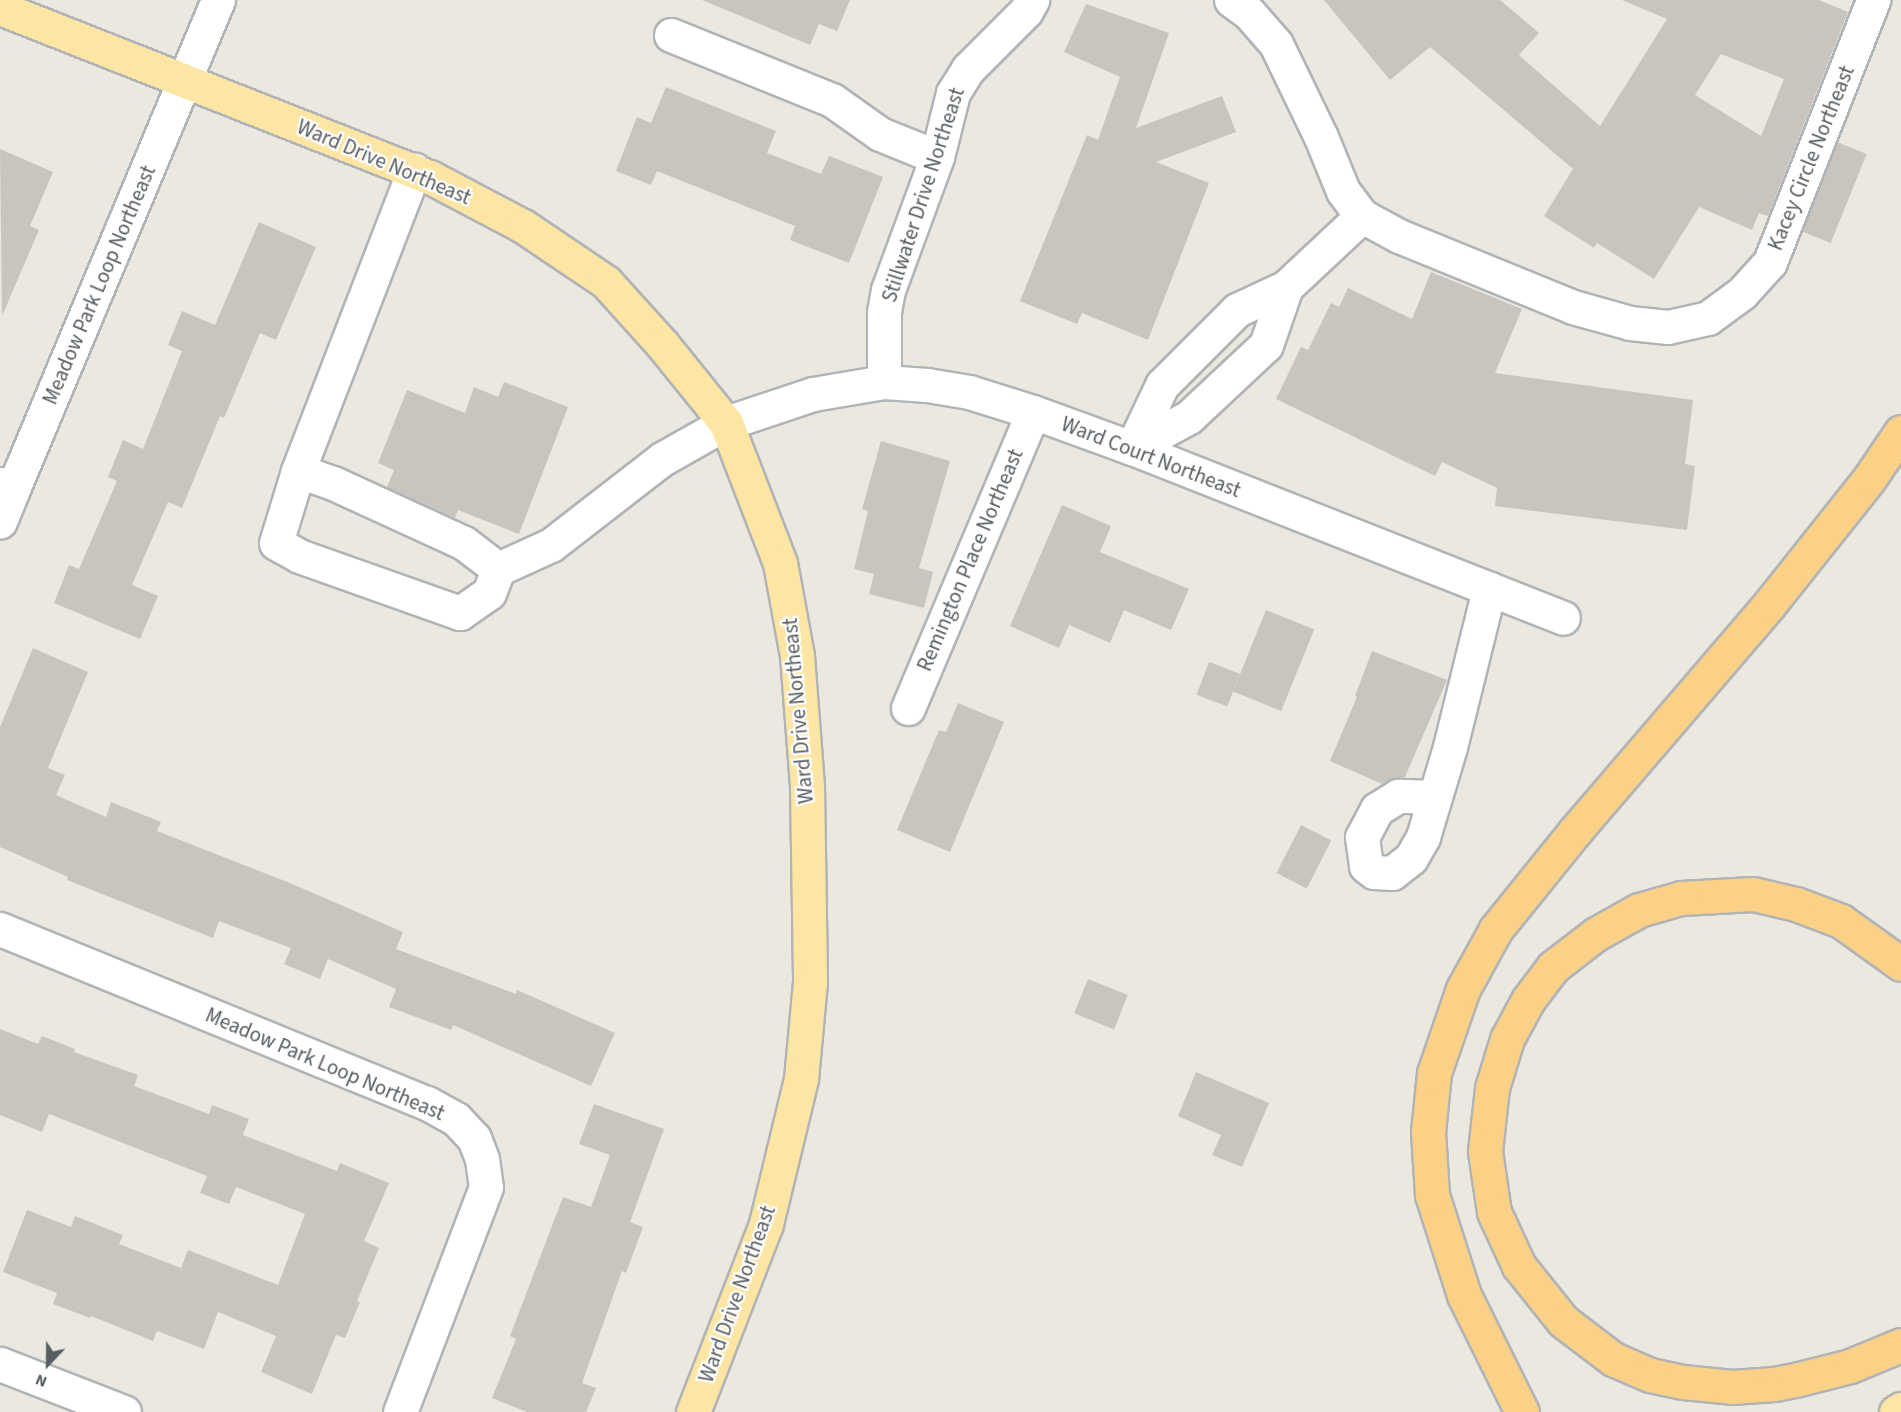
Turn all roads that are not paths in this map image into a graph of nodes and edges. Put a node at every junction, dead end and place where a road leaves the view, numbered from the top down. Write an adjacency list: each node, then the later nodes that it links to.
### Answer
1 (218, 0): 7 (street, Meadow Park Loop Northeast)
2 (1032, 0): 8 (street, Stillwater Drive Northeast)
3 (1231, 0): 10 (street, Kacey Circle Northeast)
4 (1873, 0): 10 (street, Kacey Circle Northeast)
5 (0, 8): 7 (main road, Ward Drive Northeast)
6 (671, 35): 8 (street)
7 (185, 81): 9 (main road, Ward Drive Northeast); 18 (street, Meadow Park Loop Northeast)
8 (937, 157): 12 (street, Stillwater Drive Northeast)
9 (414, 170): 14 (main road, Ward Drive Northeast); 17 (street)
10 (1362, 216): 11 (street)
11 (1286, 287): 16 (street); 16 (street)
12 (884, 382): 13 (street, Ward Court Northeast); 14 (street, Ward Court Northeast)
13 (1033, 412): 16 (street, Ward Court Northeast); 23 (street, Remington Place Northeast)
14 (726, 423): 20 (street, Ward Court Northeast); 32 (main road, Ward Drive Northeast)
15 (1901, 432): 33 (highway)
16 (1132, 448): 21 (street, Ward Court Northeast)
17 (298, 471): 20 (street); 20 (street)
18 (7, 487): 19 (street, Meadow Park Loop Northeast)
19 (0, 521)
20 (498, 569)
21 (1489, 589): 22 (street, Ward Court Northeast); 24 (street)
22 (1563, 618)
23 (908, 708)
24 (1435, 797)
25 (0, 929): 31 (street, Meadow Park Loop Northeast)
26 (1901, 964): 27 (highway)
27 (1896, 1347)
28 (0, 1364): 30 (street)
29 (1901, 1409): 34 (main road)
30 (124, 1412)
31 (400, 1412)
32 (693, 1412)
33 (1522, 1412)
34 (1896, 1412)

